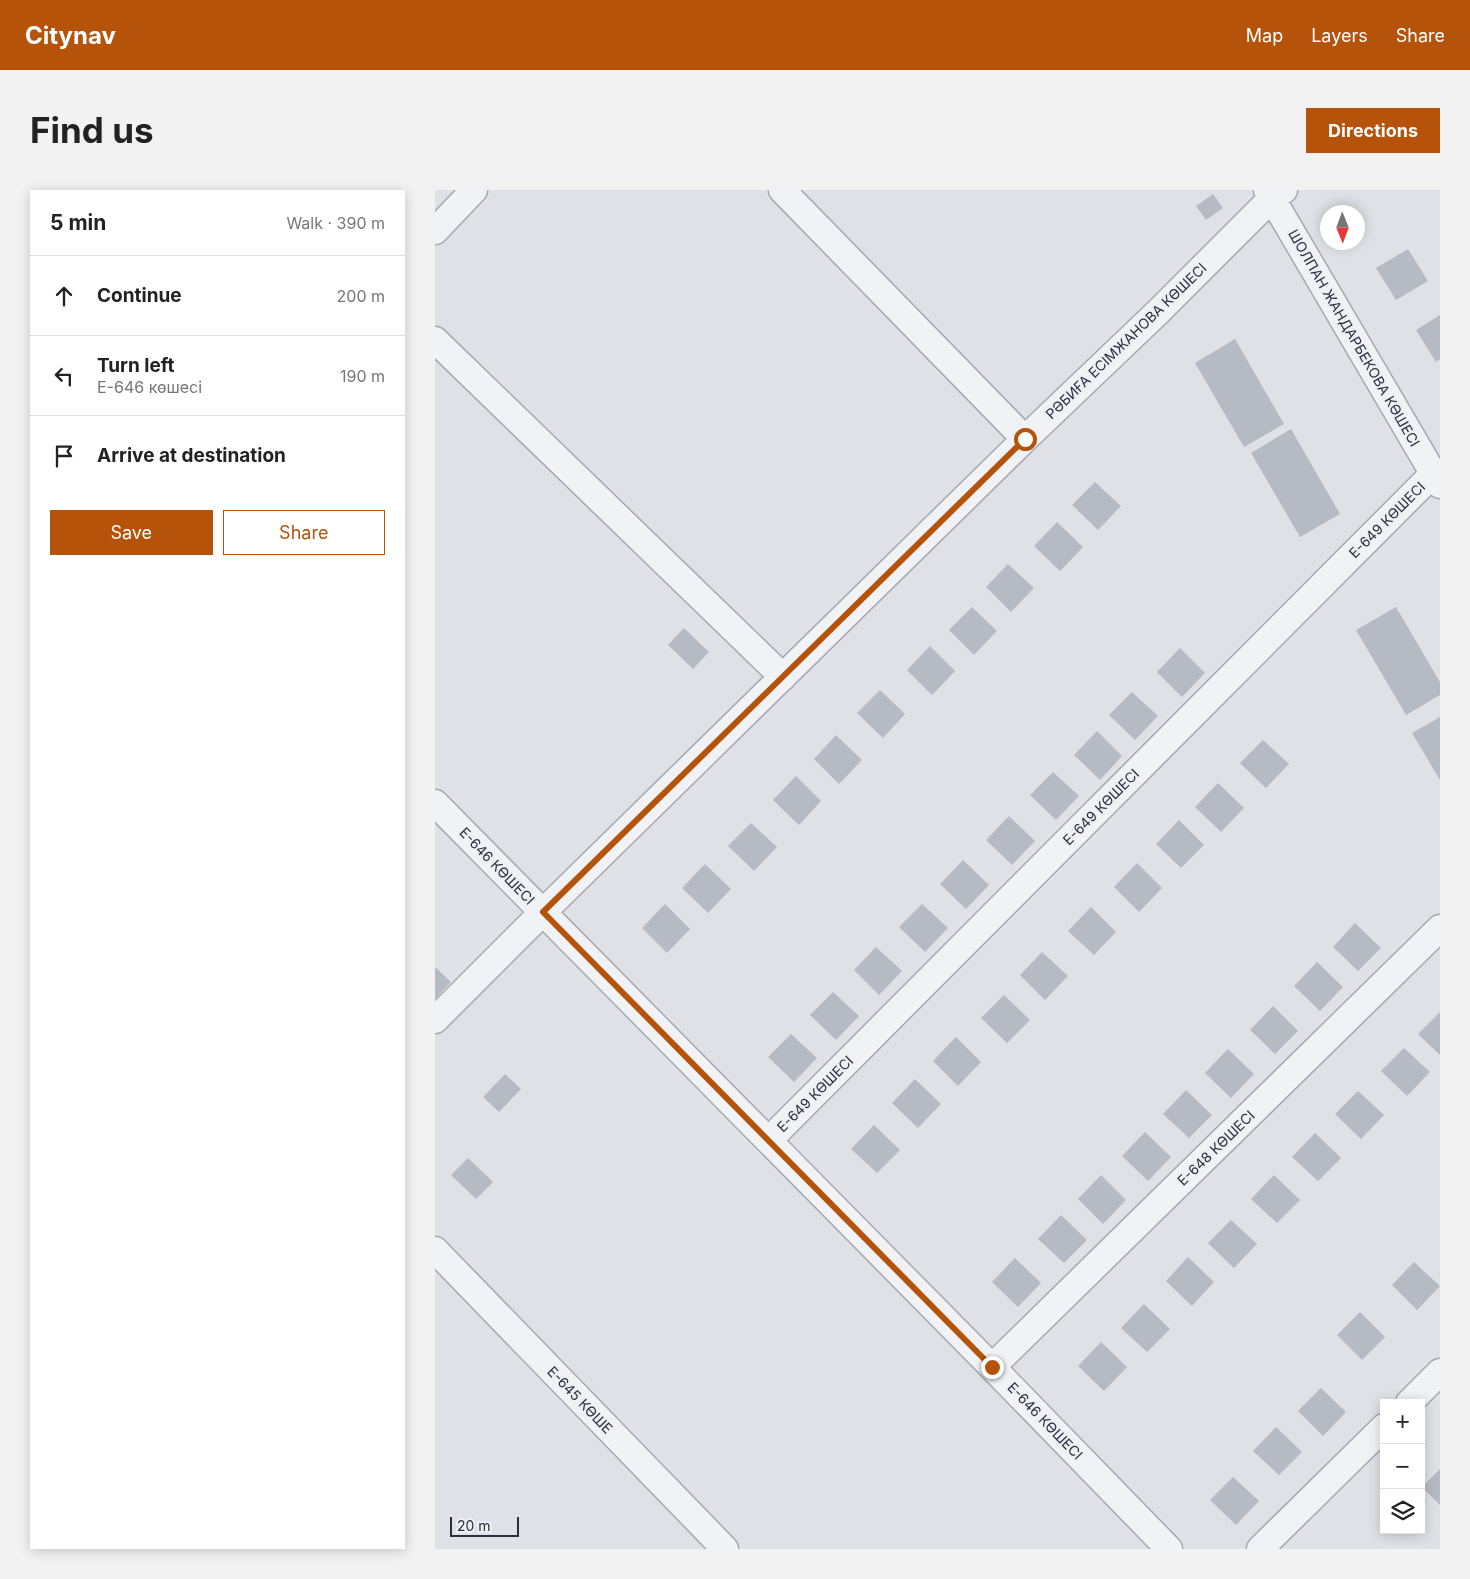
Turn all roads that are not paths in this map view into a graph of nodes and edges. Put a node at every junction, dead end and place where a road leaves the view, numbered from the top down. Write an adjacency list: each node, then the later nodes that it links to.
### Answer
1 (474, 190): 4 (street)
2 (782, 190): 6 (street)
3 (1275, 193): 6 (street, РӘБИҒА ЕСІМЖАНОВА КӨШЕСІ); 7 (street, ШОЛПАН ЖАНДАРБЕКОВА КӨШЕСІ)
4 (435, 231)
5 (435, 340): 8 (street)
6 (1025, 439): 8 (street, РӘБИҒА ЕСІМЖАНОВА КӨШЕСІ)
7 (1437, 479): 13 (street, Е-649 КӨШЕСІ)
8 (783, 676): 10 (street, РӘБИҒА ЕСІМЖАНОВА КӨШЕСІ)
9 (435, 803): 10 (street, Е-646 КӨШЕСІ)
10 (543, 912): 12 (street, РӘБИҒА ЕСІМЖАНОВА КӨШЕСІ); 13 (street, Е-646 КӨШЕСІ)
11 (1440, 928): 15 (street, Е-648 КӨШЕСІ)
12 (435, 1020)
13 (769, 1140): 15 (street, Е-646 КӨШЕСІ)
14 (435, 1250): 19 (street, Е-645 КӨШЕ)
15 (992, 1367): 20 (street, Е-646 КӨШЕСІ)
16 (1440, 1372): 17 (street)
17 (1413, 1399)
18 (1380, 1431): 21 (street)
19 (725, 1549)
20 (1169, 1549)
21 (1260, 1549)

